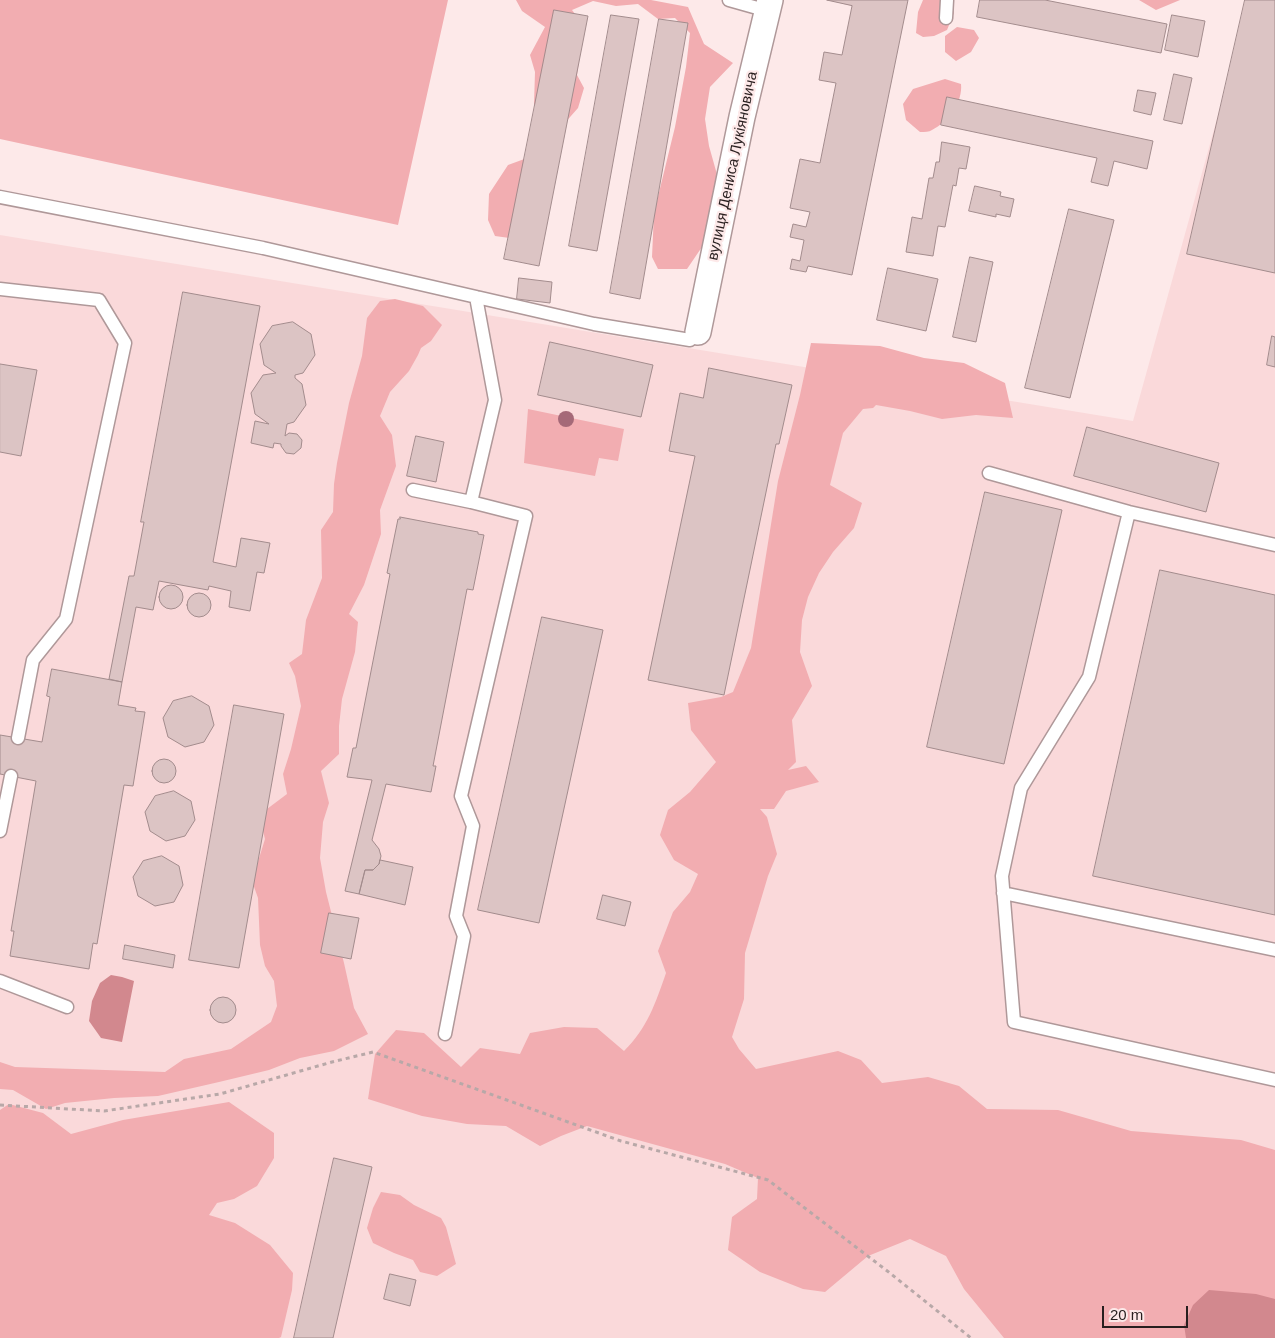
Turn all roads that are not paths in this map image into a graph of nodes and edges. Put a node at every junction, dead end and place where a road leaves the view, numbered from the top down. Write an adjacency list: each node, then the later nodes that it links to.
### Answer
1 (729, 0): 3 (lane)
2 (948, 0): 4 (lane)
3 (769, 5): 8 (street, вулиця Дениса Лукіяновича)
4 (946, 18)
5 (0, 197): 7 (lane)
6 (0, 289): 14 (lane)
7 (476, 297): 8 (lane); 11 (lane)
8 (698, 332)
9 (989, 473): 12 (lane)
10 (413, 490): 11 (lane)
11 (470, 502): 21 (lane)
12 (1128, 512): 13 (lane); 17 (lane)
13 (1275, 545)
14 (18, 738)
15 (11, 776): 16 (lane)
16 (0, 832)
17 (1003, 893): 18 (lane); 22 (lane)
18 (1275, 950)
19 (0, 981): 20 (lane)
20 (66, 1007)
21 (445, 1034)
22 (1275, 1080)

